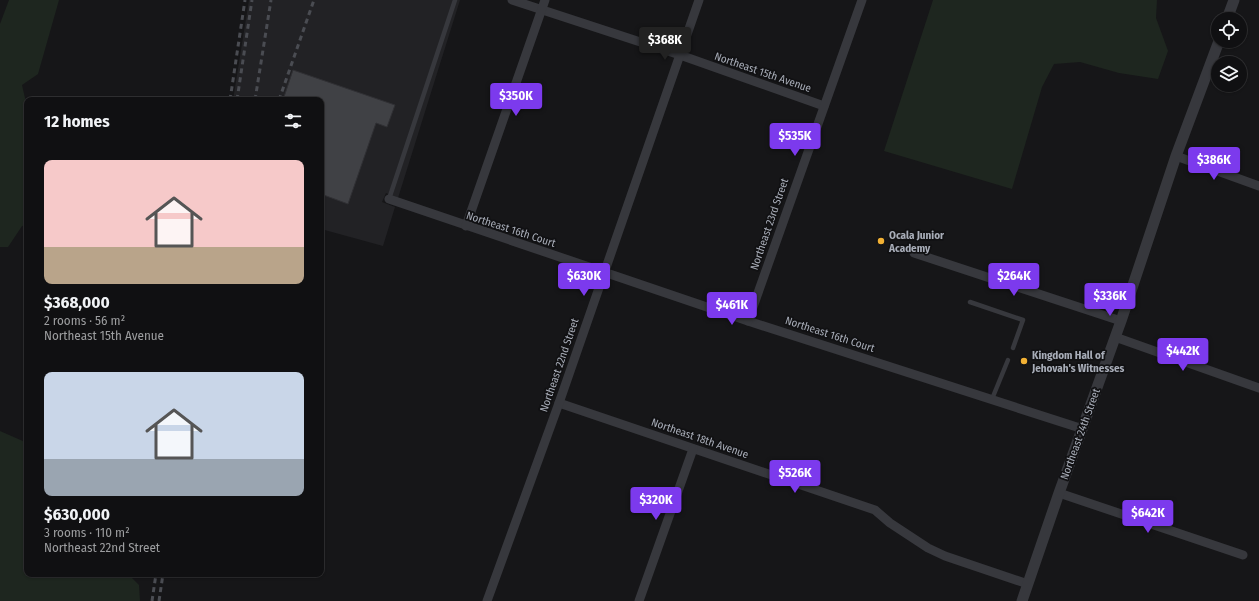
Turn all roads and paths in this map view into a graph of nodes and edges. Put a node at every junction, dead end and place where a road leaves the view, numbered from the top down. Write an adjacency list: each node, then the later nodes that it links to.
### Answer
1 (455, 0): 14 (lane)
2 (512, 0): 7 (street, Northeast 15th Avenue)
3 (545, 0): 7 (street)
4 (699, 0): 10 (street, Northeast 22nd Street)
5 (862, 0): 11 (street, Northeast 23rd Street)
6 (1234, 0): 8 (street)
7 (541, 10): 10 (street, Northeast 15th Avenue); 15 (street)
8 (1230, 12)
9 (1216, 48): 12 (street, Northeast 24th Street)
10 (680, 55): 11 (street, Northeast 15th Avenue); 17 (street, Northeast 22nd Street)
11 (824, 106): 19 (street, Northeast 23rd Street)
12 (1176, 156): 13 (street); 20 (street, Northeast 24th Street)
13 (1259, 186)
14 (389, 200): 15 (street, Northeast 16th Court)
15 (466, 226): 17 (street, Northeast 16th Court)
16 (914, 253): 20 (street)
17 (604, 272): 19 (street, Northeast 16th Court); 26 (street, Northeast 22nd Street)
18 (970, 302): 22 (lane)
19 (748, 320): 25 (street, Northeast 16th Court)
20 (1121, 321): 21 (street, Northeast 24th Street)
21 (1115, 337): 24 (street); 27 (street, Northeast 24th Street)
22 (1013, 348)
23 (1008, 360): 25 (lane)
24 (1259, 388)
25 (992, 399): 27 (street, Northeast 16th Court)
26 (559, 403): 28 (street, Northeast 18th Avenue); 32 (street, Northeast 22nd Street)
27 (1083, 429): 29 (street, Northeast 24th Street)
28 (693, 449): 31 (street, Northeast 18th Avenue); 33 (street)
29 (1059, 493): 30 (street); 31 (street, Northeast 24th Street)
30 (1243, 555)
31 (1028, 584): 34 (street, Northeast 24th Street)
32 (487, 601)
33 (639, 601)
34 (1022, 601)

